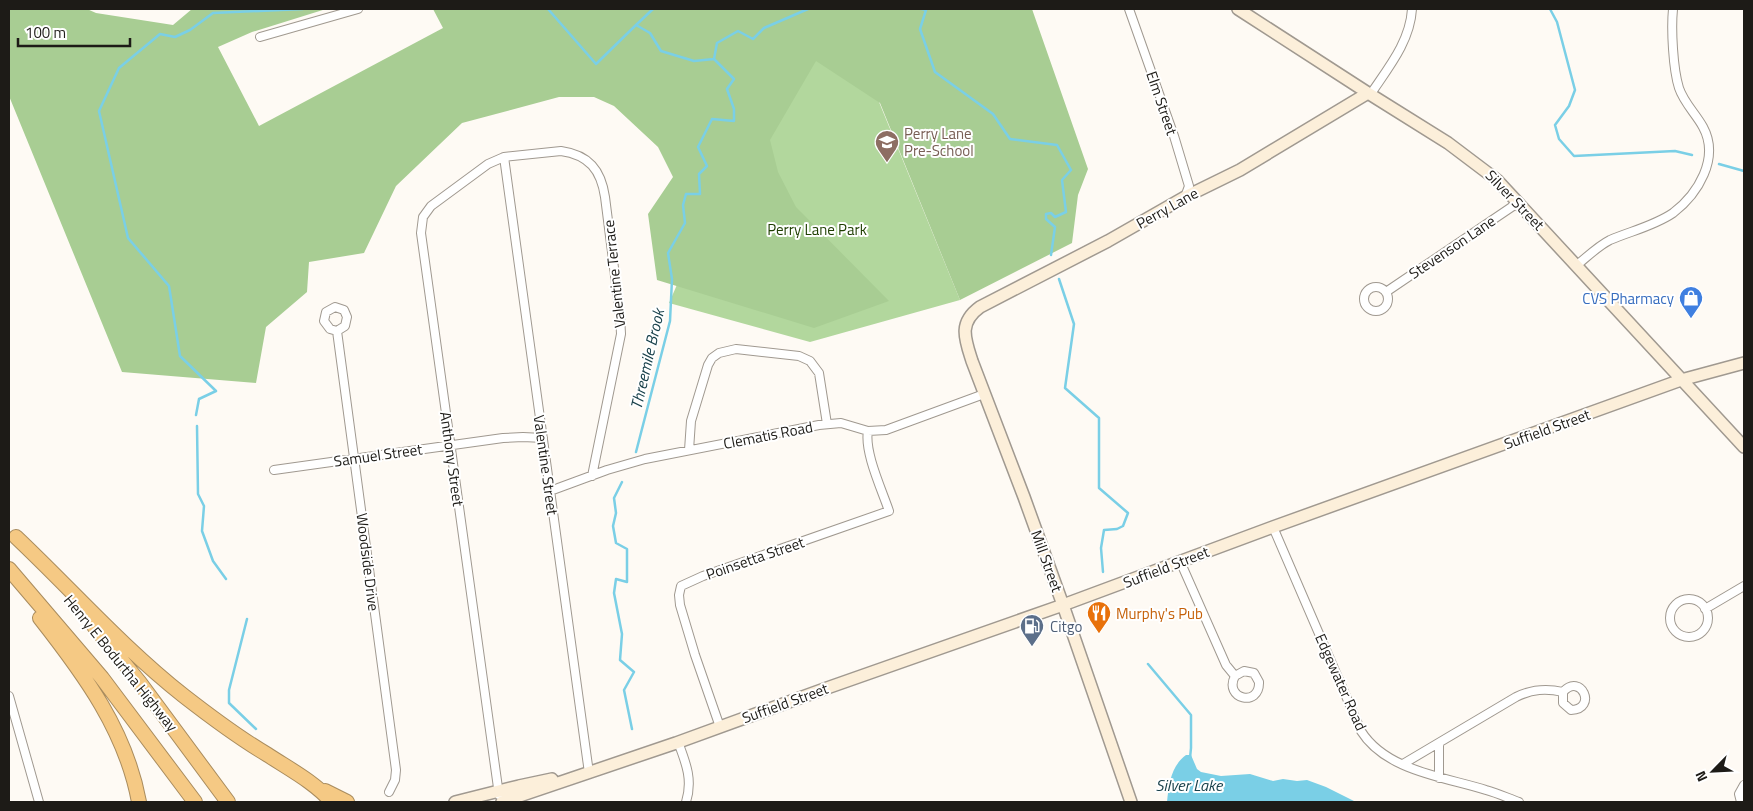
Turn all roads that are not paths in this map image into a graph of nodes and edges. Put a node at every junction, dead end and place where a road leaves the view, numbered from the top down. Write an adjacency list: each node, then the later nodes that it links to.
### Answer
1 (358, 9): 6 (street)
2 (1129, 9): 9 (street, Elm Street)
3 (1238, 9): 7 (street, Silver Street)
4 (1412, 9): 7 (street)
5 (1673, 9): 11 (street)
6 (260, 38)
7 (1369, 94): 9 (street, Perry Lane); 10 (street, Silver Street)
8 (504, 158): 20 (street, Valentine Street); 21 (street, Anthony Street); 26 (street, Valentine Terrace)
9 (1185, 197): 13 (street, Perry Lane)
10 (1519, 202): 11 (street, Silver Street); 12 (street, Stevenson Lane)
11 (1577, 265): 16 (street, Silver Street)
12 (1386, 292)
13 (967, 321): 17 (street, Mill Street)
14 (337, 330): 24 (street, Woodside Drive)
15 (1744, 363): 16 (street, Suffield Street)
16 (1681, 380): 22 (street, Silver Street); 28 (street, Suffield Street)
17 (984, 394): 19 (street, Clematis Road); 34 (street, Mill Street)
18 (827, 424): 19 (street, Clematis Road); 23 (street, Clematis Road); 23 (street)
19 (868, 431): 39 (street, Poinsetta Street)
20 (542, 438): 21 (street, Samuel Street); 27 (street, Valentine Street)
21 (450, 445): 24 (street, Samuel Street); 48 (street, Anthony Street)
22 (1744, 448)
23 (689, 450): 26 (street, Clematis Road)
24 (355, 458): 25 (street, Samuel Street); 47 (street, Woodside Drive)
25 (274, 470)
26 (592, 476): 27 (street, Clematis Road)
27 (550, 491): 43 (street, Valentine Street)
28 (1273, 527): 30 (street, Suffield Street); 42 (street, Edgewater Road)
29 (12, 533): 45 (highway); 52 (highway, Henry E Bodurtha Highway)
30 (1180, 561): 34 (street, Suffield Street); 36 (street)
31 (9, 569): 51 (highway, Henry E Bodurtha Highway)
32 (9, 578): 50 (highway)
33 (1744, 586): 35 (street)
34 (1063, 605): 39 (street, Suffield Street); 57 (street, Mill Street)
35 (1705, 609): 35 (street)
36 (1235, 676)
37 (1563, 692): 41 (street)
38 (9, 696): 49 (street)
39 (720, 726): 40 (street, Suffield Street)
40 (678, 742): 43 (street, Suffield Street); 56 (street)
41 (1439, 743): 42 (street); 44 (street)
42 (1403, 764): 44 (street, Edgewater Road)
43 (589, 773): 48 (street, Suffield Street)
44 (1439, 778): 58 (street, Edgewater Road)
45 (312, 783): 53 (highway); 54 (highway)
46 (1744, 785): 59 (street)
47 (389, 792)
48 (500, 798): 55 (street, Suffield Street)
49 (40, 802)
50 (139, 802)
51 (196, 802)
52 (228, 802)
53 (332, 802)
54 (347, 802)
55 (455, 802)
56 (686, 802)
57 (1131, 802)
58 (1519, 802)
59 (1741, 802)

